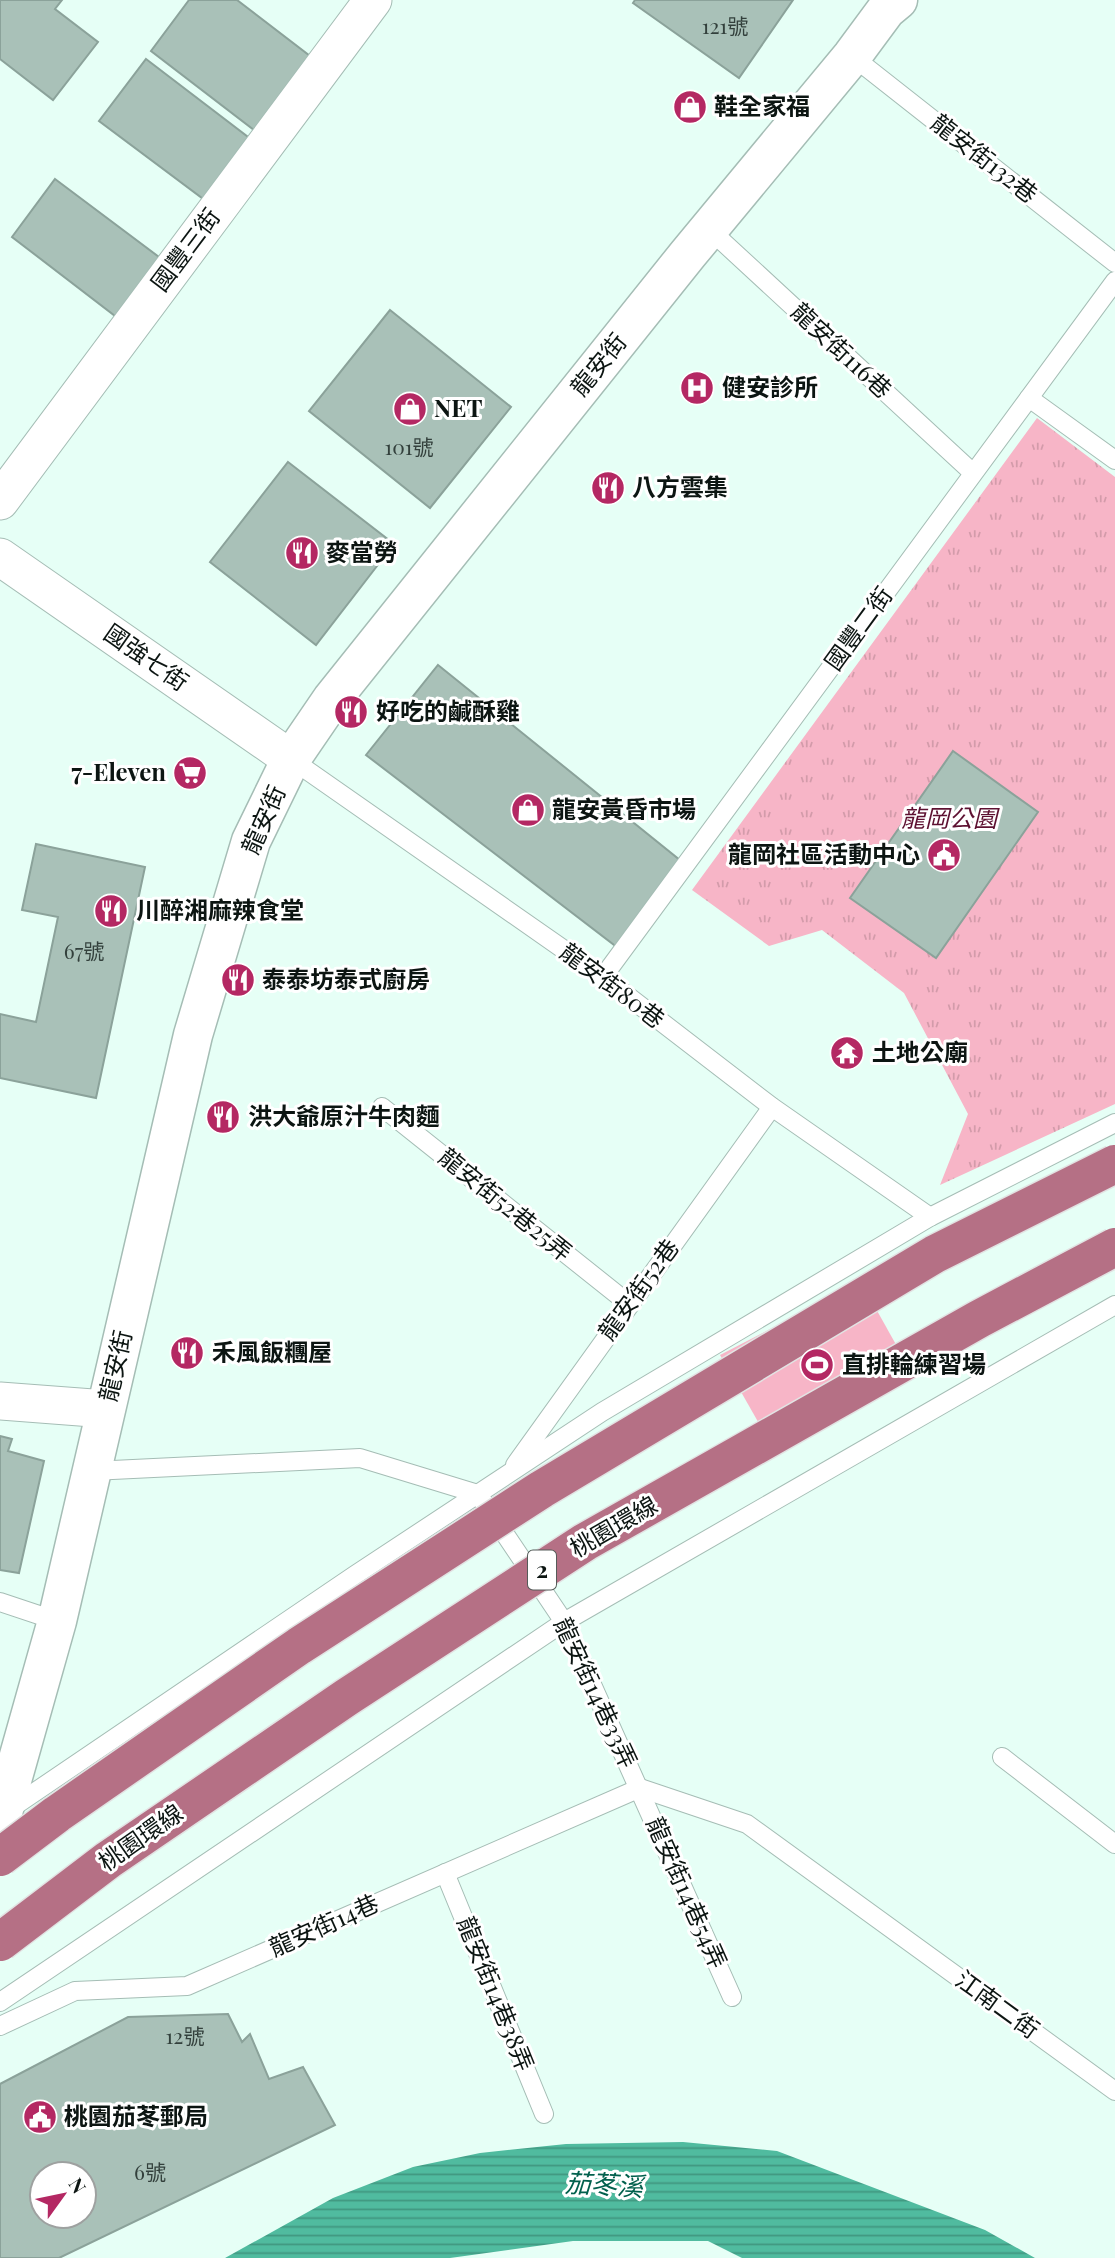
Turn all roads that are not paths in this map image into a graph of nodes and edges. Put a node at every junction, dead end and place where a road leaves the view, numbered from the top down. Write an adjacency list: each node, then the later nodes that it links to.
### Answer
1 (373, 0): 10 (street, 國豐三街)
2 (898, 0): 3 (street, 龍安街)
3 (852, 56): 4 (street, 龍安街); 5 (lane, 龍安街132巷)
4 (709, 229): 9 (lane, 龍安街116巷); 12 (street, 龍安街)
5 (1115, 263)
6 (1115, 281): 7 (lane, 國豐二街)
7 (1030, 398): 8 (lane); 9 (lane, 國豐二街)
8 (1115, 460)
9 (974, 473): 13 (lane, 國豐二街)
10 (0, 500)
11 (0, 557): 12 (street, 國強七街)
12 (291, 759): 13 (lane, 龍安街80巷); 23 (street, 龍安街)
13 (603, 977): 15 (lane, 龍安街80巷)
14 (382, 1107): 20 (lane, 龍安街52巷25弄)
15 (772, 1107): 18 (lane, 龍安街80巷); 20 (lane, 龍安街52巷)
16 (1115, 1123): 18 (lane)
17 (1115, 1164): 34 (highway, bridge)
18 (930, 1217): 25 (lane)
19 (1115, 1247): 36 (highway, 桃園環線 / 2, bridge)
20 (629, 1304): 25 (lane, 龍安街52巷)
21 (1115, 1305): 29 (lane)
22 (0, 1401): 23 (street)
23 (106, 1409): 24 (street, 龍安街)
24 (92, 1471): 26 (lane); 28 (street, 龍安街)
25 (509, 1474): 26 (lane)
26 (478, 1494): 29 (lane, 龍安街14巷33弄); 32 (lane)
27 (0, 1602): 28 (lane)
28 (57, 1621): 32 (street, 龍安街)
29 (564, 1622): 31 (lane, 龍安街14巷33弄); 38 (lane)
30 (1002, 1757): 33 (lane)
31 (640, 1788): 35 (lane, 龍安街14巷); 37 (lane, 龍安街14巷54弄); 40 (lane, 江南二街)
32 (2, 1818)
33 (1115, 1844)
34 (0, 1857)
35 (445, 1873): 39 (lane, 龍安街14巷); 41 (lane, 龍安街14巷38弄)
36 (0, 1942)
37 (732, 1997)
38 (0, 2002)
39 (0, 2025)
40 (1115, 2091)
41 (544, 2114)

